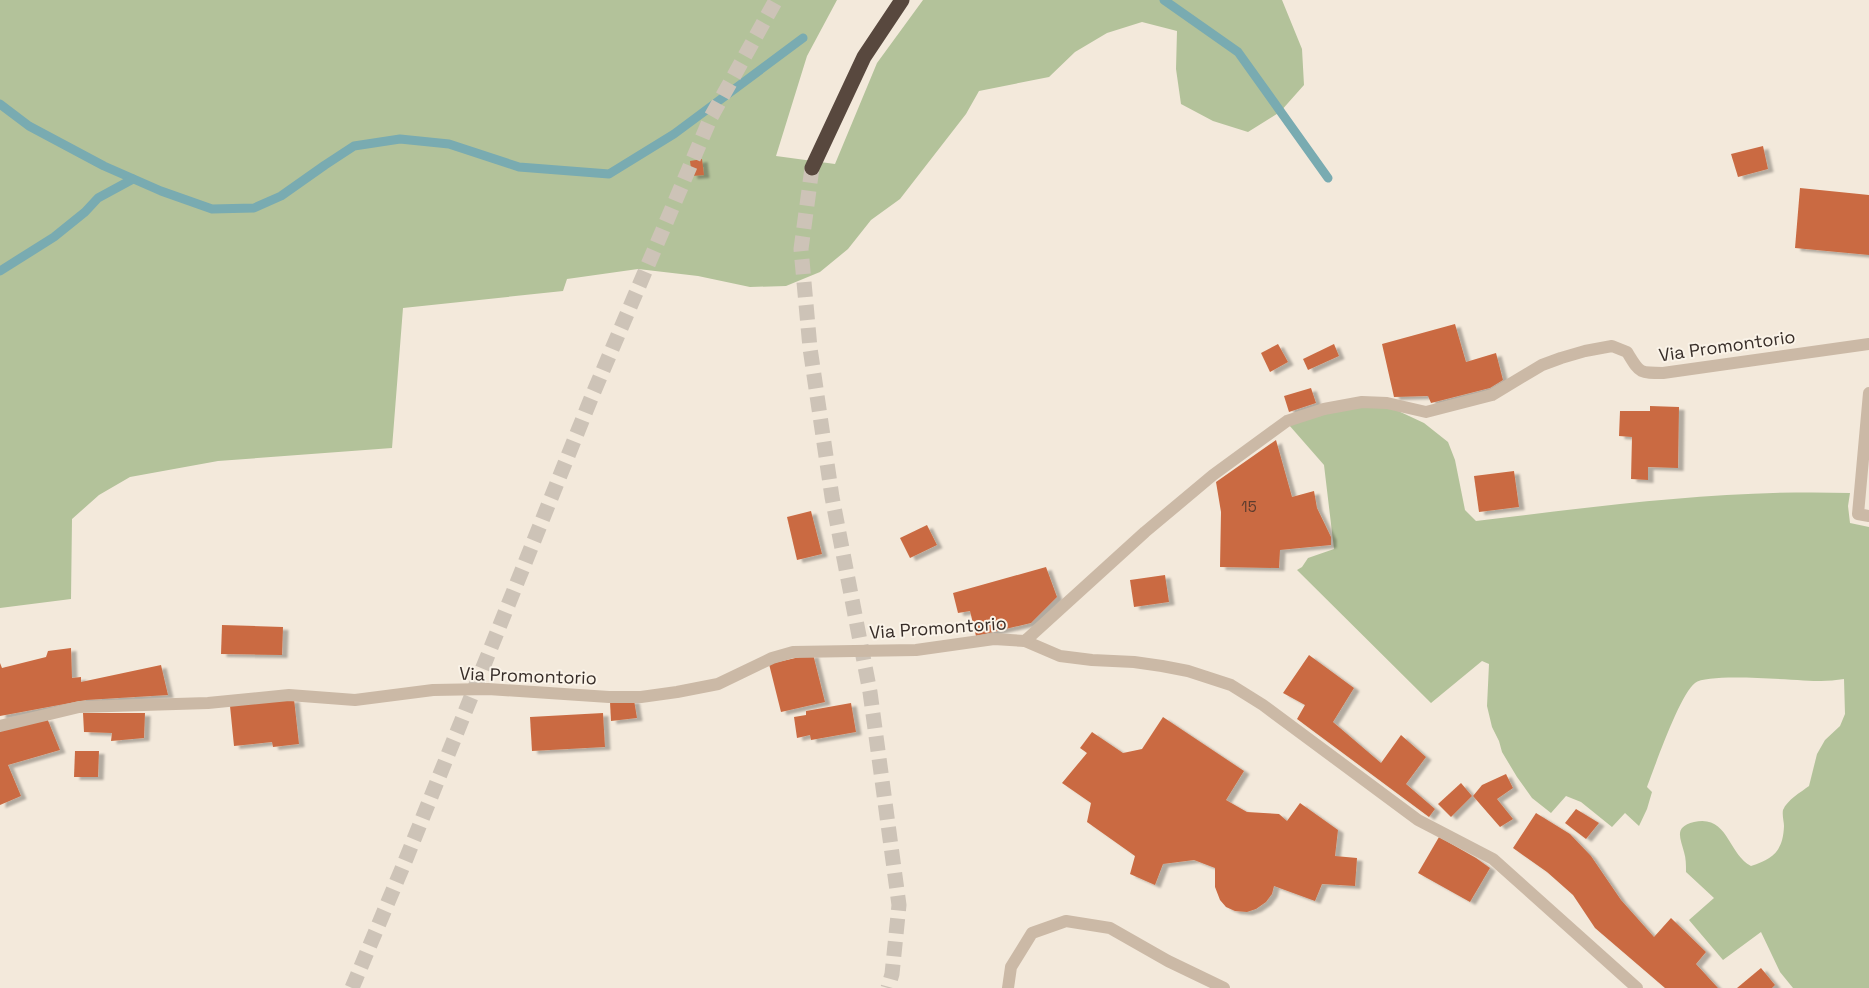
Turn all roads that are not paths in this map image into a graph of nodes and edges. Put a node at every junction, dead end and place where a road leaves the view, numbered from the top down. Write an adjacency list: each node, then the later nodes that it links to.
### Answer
1 (902, 0): 2 (highway)
2 (812, 168)
3 (1869, 344): 6 (street, Via Promontorio)
4 (1869, 393): 5 (street)
5 (1869, 516)
6 (1025, 641): 7 (street, Via Promontorio); 10 (street)
7 (0, 726)
8 (1008, 988): 9 (street)
9 (1224, 988)
10 (1637, 988)

